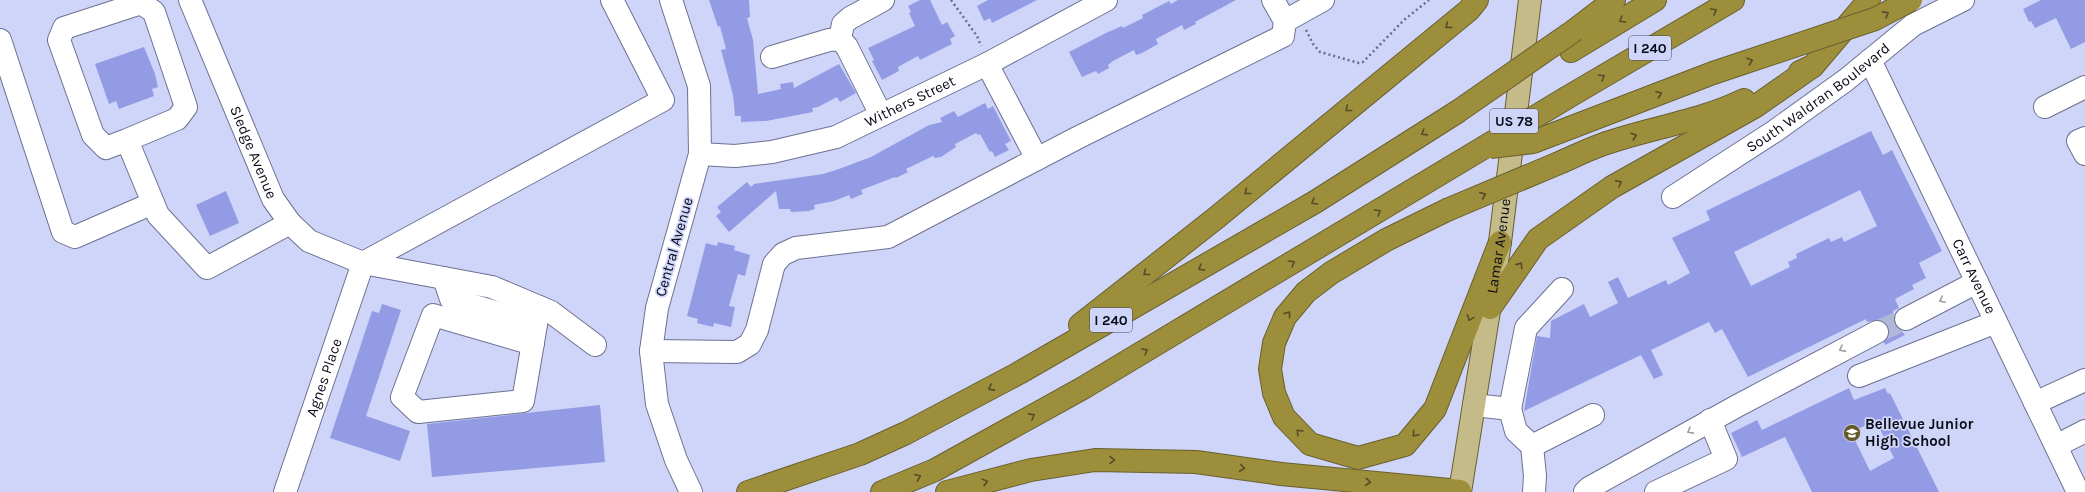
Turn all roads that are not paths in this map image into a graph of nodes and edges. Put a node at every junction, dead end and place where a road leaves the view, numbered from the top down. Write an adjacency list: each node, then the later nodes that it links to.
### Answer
1 (190, 0): 35 (street, Sledge Avenue)
2 (612, 0): 37 (street)
3 (671, 0): 30 (street, Central Avenue)
4 (883, 0): 17 (street)
5 (1106, 0): 21 (street, Withers Street)
6 (1273, 0): 16 (street)
7 (1323, 0): 16 (street)
8 (1477, 0): 47 (highway, one-way to 47)
9 (1530, 0): 36 (main road, Lamar Avenue / US 78)
10 (1614, 0): 25 (highway, bridge)
11 (1655, 0): 25 (highway, I 240, one-way to 25, bridge)
12 (1733, 0): 29 (highway, I 240, one-way to 12, bridge)
13 (1869, 0): 22 (highway)
14 (1911, 0): 29 (highway, one-way to 14, bridge)
15 (1963, 0): 20 (street, South Waldran Boulevard)
16 (1288, 24): 32 (street)
17 (840, 39): 19 (street); 26 (street)
18 (0, 40): 34 (street)
19 (772, 57)
20 (1870, 60): 33 (street, South Waldran Boulevard); 38 (street, Carr Avenue)
21 (987, 64): 26 (street, Withers Street); 32 (street)
22 (1813, 66): 36 (highway, one-way to 22, bridge); 40 (highway, one-way to 22)
23 (2085, 87): 24 (street)
24 (2045, 108)
25 (1457, 112): 47 (highway, I 240, one-way to 47)
26 (881, 115): 30 (street, Withers Street)
27 (2085, 138): 31 (street)
28 (127, 140): 28 (street); 34 (street)
29 (1483, 148): 63 (highway, I 240, one-way to 29)
30 (700, 154): 46 (street, Central Avenue)
31 (2085, 154)
32 (1037, 159): 46 (street)
33 (1673, 197)
34 (153, 203): 35 (street)
35 (290, 223): 37 (street, Sledge Avenue)
36 (1500, 242): 40 (main road, Lamar Avenue / US 78)
37 (363, 263): 43 (street); 60 (street, Agnes Place)
38 (1977, 282): 41 (street, one-way to 41); 42 (street, Carr Avenue)
39 (1562, 289): 52 (street)
40 (1490, 308): 51 (main road, Lamar Avenue / US 78)
41 (1906, 319)
42 (1996, 322): 48 (street); 50 (street, Carr Avenue)
43 (536, 325): 43 (street); 45 (street)
44 (1876, 332): 54 (street, one-way to 54)
45 (595, 345)
46 (651, 351): 61 (street, Central Avenue)
47 (1019, 373): 62 (highway, I 240, one-way to 62)
48 (1859, 376)
49 (2085, 380): 50 (street)
50 (2035, 404): 57 (street, Carr Avenue)
51 (1474, 406): 52 (street); 66 (main road, Lamar Avenue / US 78)
52 (1510, 409): 56 (street)
53 (1593, 415): 56 (street)
54 (1710, 420): 59 (street, one-way to 59); 68 (street)
55 (2085, 431): 57 (street)
56 (1532, 446): 67 (street)
57 (2056, 446): 69 (street, Carr Avenue)
58 (1281, 474): 64 (highway, one-way to 58); 65 (highway); 66 (highway, one-way to 66)
59 (1600, 488)
60 (285, 492)
61 (691, 492)
62 (748, 492)
63 (882, 492)
64 (947, 492)
65 (1321, 492)
66 (1462, 492)
67 (1534, 492)
68 (1656, 492)
69 (2078, 492)

